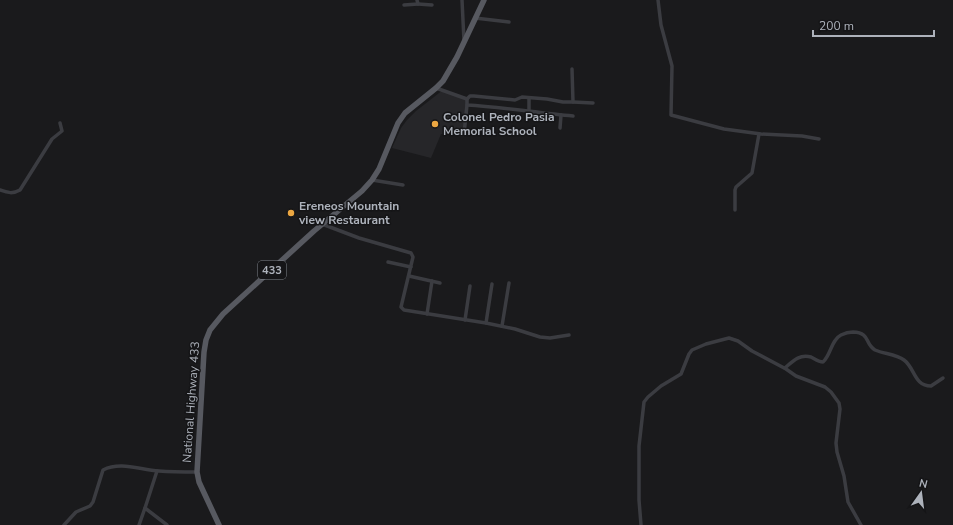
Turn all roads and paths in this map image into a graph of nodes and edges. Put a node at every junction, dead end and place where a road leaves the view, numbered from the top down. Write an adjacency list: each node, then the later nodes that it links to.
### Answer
1 (462, 0): 9 (street)
2 (484, 0): 7 (main road, National Highway 433 / 433)
3 (658, 0): 23 (street)
4 (418, 2): 5 (street); 6 (street)
5 (404, 5)
6 (432, 5)
7 (475, 18): 8 (street); 9 (main road, National Highway 433 / 433)
8 (509, 22)
9 (464, 42): 11 (main road, National Highway 433 / 433)
10 (572, 68): 14 (street)
11 (436, 88): 13 (street); 25 (main road, National Highway 433 / 433)
12 (529, 98): 13 (street); 14 (street); 17 (street)
13 (467, 99): 16 (street)
14 (573, 102): 15 (street)
15 (593, 103)
16 (467, 105): 17 (street); 22 (street)
17 (529, 112): 18 (street)
18 (561, 115): 19 (street); 21 (street)
19 (573, 116)
20 (60, 123): 27 (street)
21 (560, 128)
22 (464, 134)
23 (759, 134): 24 (street); 28 (street)
24 (819, 139)
25 (372, 180): 26 (street); 29 (main road, National Highway 433 / 433)
26 (403, 186)
27 (0, 190)
28 (735, 210)
29 (322, 224): 31 (street); 46 (main road, National Highway 433 / 433)
30 (388, 262): 31 (street)
31 (411, 267): 32 (street)
32 (409, 276): 33 (street); 38 (street)
33 (432, 281): 34 (street); 38 (street)
34 (440, 283)
35 (509, 283): 41 (street)
36 (492, 284): 40 (street)
37 (470, 286): 39 (street)
38 (427, 314): 39 (street)
39 (464, 320): 40 (street)
40 (486, 323): 41 (street)
41 (502, 326): 42 (street)
42 (569, 335)
43 (785, 368): 44 (street); 52 (street); 53 (street)
44 (942, 378)
45 (157, 471): 46 (street); 47 (street); 48 (street)
46 (197, 472): 51 (main road, National Highway 433 / 433)
47 (145, 508): 49 (street); 50 (street)
48 (64, 525)
49 (139, 525)
50 (167, 525)
51 (219, 525)
52 (641, 525)
53 (861, 525)

